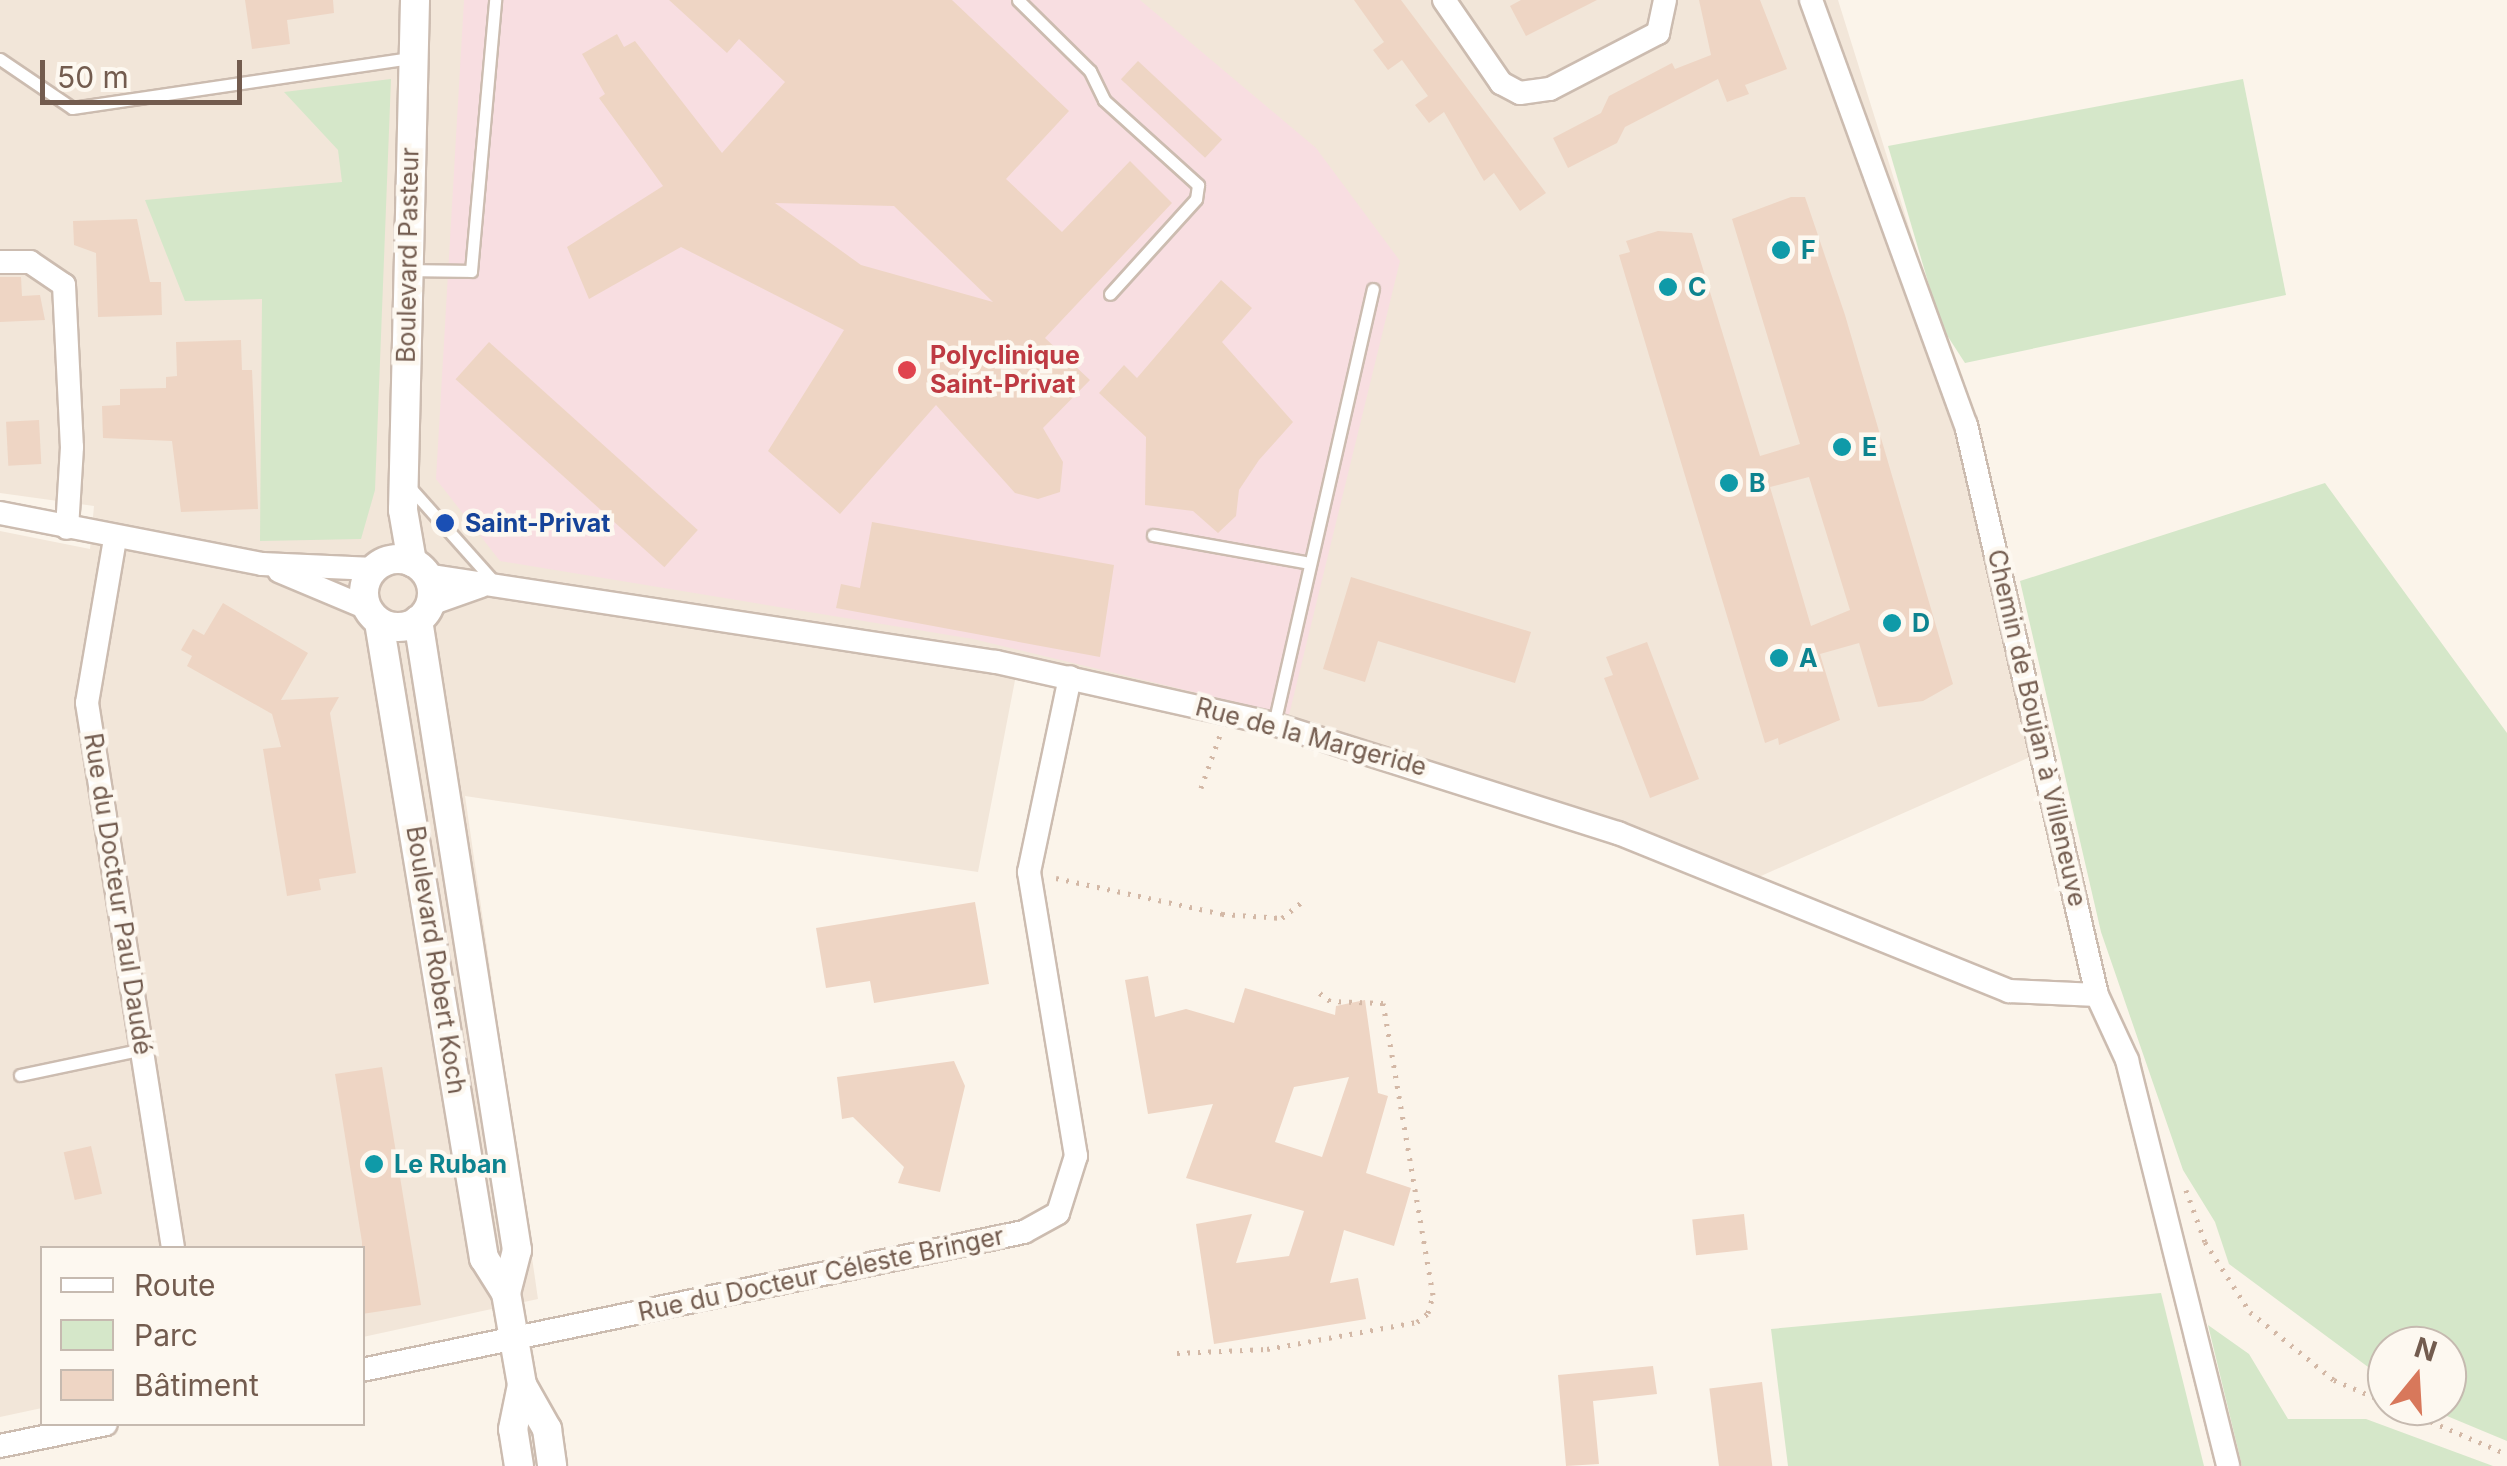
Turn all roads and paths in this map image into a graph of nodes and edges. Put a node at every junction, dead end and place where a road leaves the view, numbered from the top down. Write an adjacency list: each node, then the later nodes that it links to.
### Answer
1 (415, 0): 7 (street, Boulevard Pasteur)
2 (494, 0): 10 (lane)
3 (1018, 0): 12 (lane)
4 (1444, 0): 5 (street)
5 (1665, 0)
6 (1811, 0): 31 (street, Chemin de Boujan à Villeneuve)
7 (410, 58): 8 (lane); 10 (street, Boulevard Pasteur)
8 (0, 59)
9 (0, 262): 15 (street)
10 (408, 270): 13 (street, Boulevard Pasteur)
11 (1373, 288): 18 (lane)
12 (1110, 294)
13 (404, 496): 20 (street, Boulevard Pasteur); 21 (lane)
14 (0, 513): 15 (street)
15 (67, 528): 17 (street)
16 (1153, 535): 18 (lane)
17 (114, 539): 19 (street); 32 (street, Rue du Docteur Paul Daudé)
18 (1305, 562): 26 (lane)
19 (262, 564): 20 (street, Rue de la Margeride); 23 (street)
20 (400, 567): 21 (street, Rue de la Margeride); 22 (street, Boulevard Robert Koch); 23 (street, Boulevard Robert Koch)
21 (494, 583): 22 (street, Rue de la Margeride); 24 (street, Rue de la Margeride)
22 (424, 612): 23 (street); 36 (street, Boulevard Robert Koch)
23 (373, 615): 36 (street, Boulevard Robert Koch)
24 (1070, 677): 25 (street, Rue de la Margeride); 28 (street, Rue du Docteur Céleste Bringer)
25 (1233, 715): 26 (street, Rue de la Margeride); 27 (path)
26 (1274, 724): 31 (street, Rue de la Margeride)
27 (1201, 788)
28 (1032, 854): 29 (path); 37 (street, Rue du Docteur Céleste Bringer)
29 (1304, 900)
30 (1316, 990): 38 (path)
31 (2097, 995): 34 (street, Chemin de Boujan à Villeneuve)
32 (143, 1049): 33 (lane); 35 (street, Rue du Docteur Paul Daudé)
33 (20, 1074)
34 (2153, 1172): 43 (path); 46 (street, Chemin de Boujan à Villeneuve)
35 (173, 1246)
36 (506, 1292): 37 (street, Boulevard Robert Koch)
37 (514, 1338): 39 (street, Rue du Docteur Céleste Bringer); 40 (street, Boulevard Robert Koch)
38 (1177, 1353)
39 (365, 1369)
40 (522, 1385): 44 (street, Boulevard Robert Koch); 45 (street, Boulevard Robert Koch)
41 (96, 1426): 42 (street)
42 (0, 1446)
43 (2506, 1455)
44 (519, 1466)
45 (552, 1466)
46 (2228, 1466)

